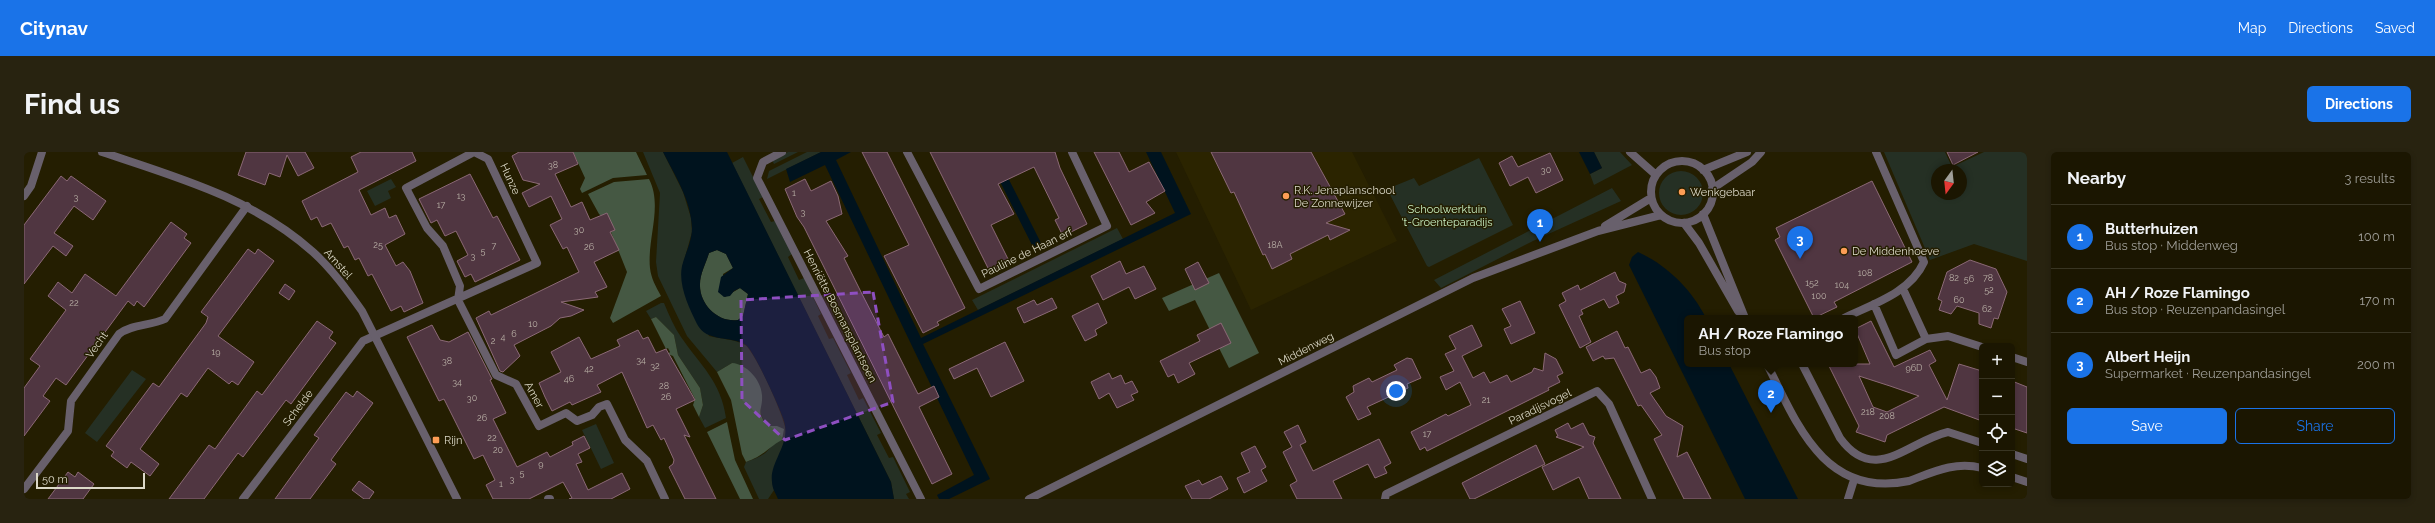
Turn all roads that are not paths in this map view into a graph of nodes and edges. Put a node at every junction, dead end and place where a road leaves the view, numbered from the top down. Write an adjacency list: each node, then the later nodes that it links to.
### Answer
1 (42, 152): 13 (street)
2 (102, 152): 15 (street, Amstel)
3 (782, 152): 44 (street, Henriëtte Bosmansplantsoen)
4 (907, 152): 5 (street, Pauline de Haan erf)
5 (1072, 152)
6 (1630, 152): 11 (street)
7 (1747, 152): 10 (street)
8 (1761, 152): 12 (street)
9 (1876, 152): 20 (street)
10 (1703, 170): 11 (street); 12 (street)
11 (1656, 175): 14 (street)
12 (1712, 189): 16 (street)
13 (24, 196)
14 (1652, 198): 17 (street); 19 (street, Middenweg)
15 (247, 206): 26 (street, Amstel); 40 (street, Vecht)
16 (1704, 214): 18 (street); 24 (street)
17 (1661, 215): 18 (street); 19 (street, Middenweg)
18 (1684, 223): 23 (street)
19 (1598, 231): 45 (street, Middenweg)
20 (1903, 289): 22 (street); 27 (street)
21 (458, 300): 21 (street, Hunze); 26 (street, Hunze); 43 (street, Amer)
22 (1874, 304): 25 (street); 27 (street)
23 (1740, 315)
24 (1744, 315)
25 (1850, 315)
26 (375, 336): 41 (street, Schelde); 42 (street, Amstel)
27 (1926, 339): 28 (street)
28 (1979, 346)
29 (2015, 358): 30 (street)
30 (2027, 362)
31 (1769, 367): 39 (street)
32 (1804, 367): 33 (street)
33 (1979, 442)
34 (2015, 455): 35 (street)
35 (2027, 459)
36 (1979, 468): 39 (street)
37 (2015, 478): 38 (street)
38 (2027, 482)
39 (1852, 483): 48 (street)
40 (24, 489)
41 (243, 499)
42 (457, 499)
43 (665, 499)
44 (921, 499)
45 (1029, 499)
46 (1385, 499): 47 (street, Paradijsvogel)
47 (1652, 499)
48 (1848, 499)

